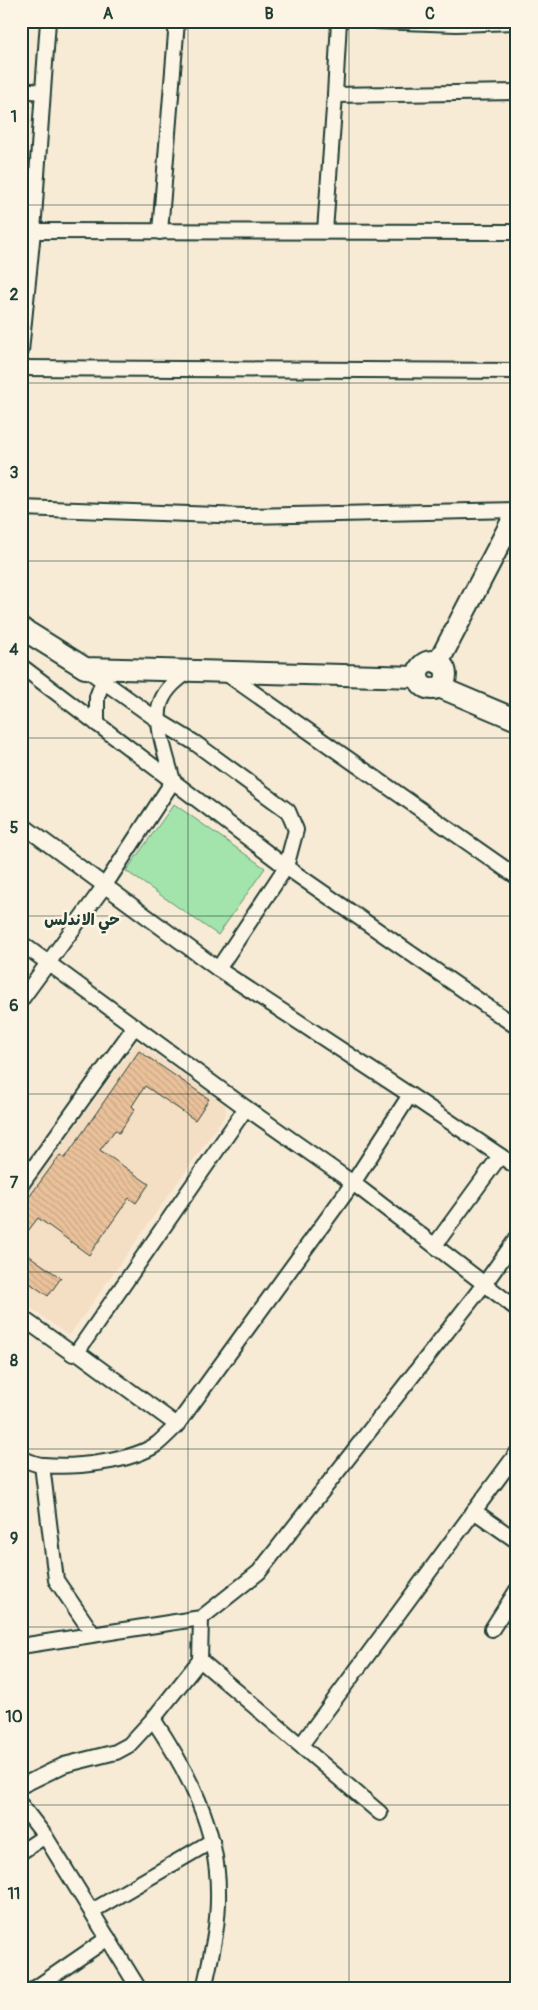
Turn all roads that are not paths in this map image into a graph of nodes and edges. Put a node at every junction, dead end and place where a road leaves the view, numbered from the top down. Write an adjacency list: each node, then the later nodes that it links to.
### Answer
1 (48, 21): 8 (street)
2 (177, 21): 13 (street)
3 (339, 21): 10 (street)
4 (376, 21): 5 (street)
5 (456, 22): 6 (street)
6 (517, 22)
7 (21, 90): 8 (street)
8 (42, 92): 11 (street)
9 (517, 92): 10 (street)
10 (335, 95): 12 (street)
11 (33, 231): 13 (street); 15 (street)
12 (325, 231): 13 (street); 14 (street)
13 (160, 232)
14 (517, 232)
15 (21, 351)
16 (21, 368): 17 (street)
17 (517, 371)
18 (21, 508): 19 (street)
19 (517, 510): 20 (main road)
20 (511, 537): 22 (main road)
21 (21, 628): 24 (main road)
22 (438, 663): 27 (main road); 29 (main road)
23 (21, 666): 32 (street)
24 (85, 668): 25 (main road); 28 (street)
25 (189, 671): 26 (main road); 31 (street)
26 (224, 672): 27 (main road); 36 (street)
27 (418, 677): 29 (main road)
28 (103, 681): 31 (street); 32 (street)
29 (439, 687): 30 (main road)
30 (517, 720)
31 (159, 721): 33 (street); 35 (street)
32 (97, 724): 33 (street)
33 (173, 781): 35 (street); 37 (street)
34 (21, 824): 37 (street)
35 (286, 867): 40 (street); 43 (street)
36 (517, 877)
37 (105, 886): 39 (street); 40 (street)
38 (21, 943): 39 (street)
39 (48, 961): 41 (street); 42 (street)
40 (218, 969): 44 (street)
41 (21, 1000)
42 (135, 1026): 45 (street); 49 (street)
43 (517, 1027)
44 (410, 1095): 46 (street); 48 (street)
45 (246, 1108): 48 (street); 55 (street)
46 (500, 1156): 47 (street); 51 (street)
47 (517, 1167)
48 (353, 1183): 51 (street); 56 (street)
49 (21, 1185)
50 (517, 1238): 52 (street)
51 (435, 1245): 52 (street)
52 (485, 1283): 53 (street); 63 (street)
53 (517, 1308)
54 (21, 1317): 55 (street)
55 (77, 1352): 56 (street)
56 (177, 1426): 59 (street)
57 (517, 1453): 60 (street)
58 (21, 1458): 59 (street)
59 (42, 1465): 65 (street)
60 (474, 1511): 61 (street); 69 (street)
61 (517, 1540)
62 (517, 1590): 64 (street)
63 (201, 1618): 65 (street); 67 (street)
64 (492, 1629)
65 (93, 1634): 66 (street)
66 (21, 1646)
67 (200, 1660): 68 (street); 69 (street)
68 (153, 1719): 70 (street); 74 (street)
69 (301, 1745): 72 (street)
70 (21, 1786)
71 (21, 1805): 73 (street)
72 (380, 1813)
73 (45, 1836): 75 (street); 76 (street)
74 (212, 1841): 76 (street); 80 (street)
75 (21, 1852)
76 (92, 1911): 77 (street)
77 (108, 1938): 78 (street); 79 (street)
78 (34, 1989)
79 (139, 1989)
80 (204, 1989)

